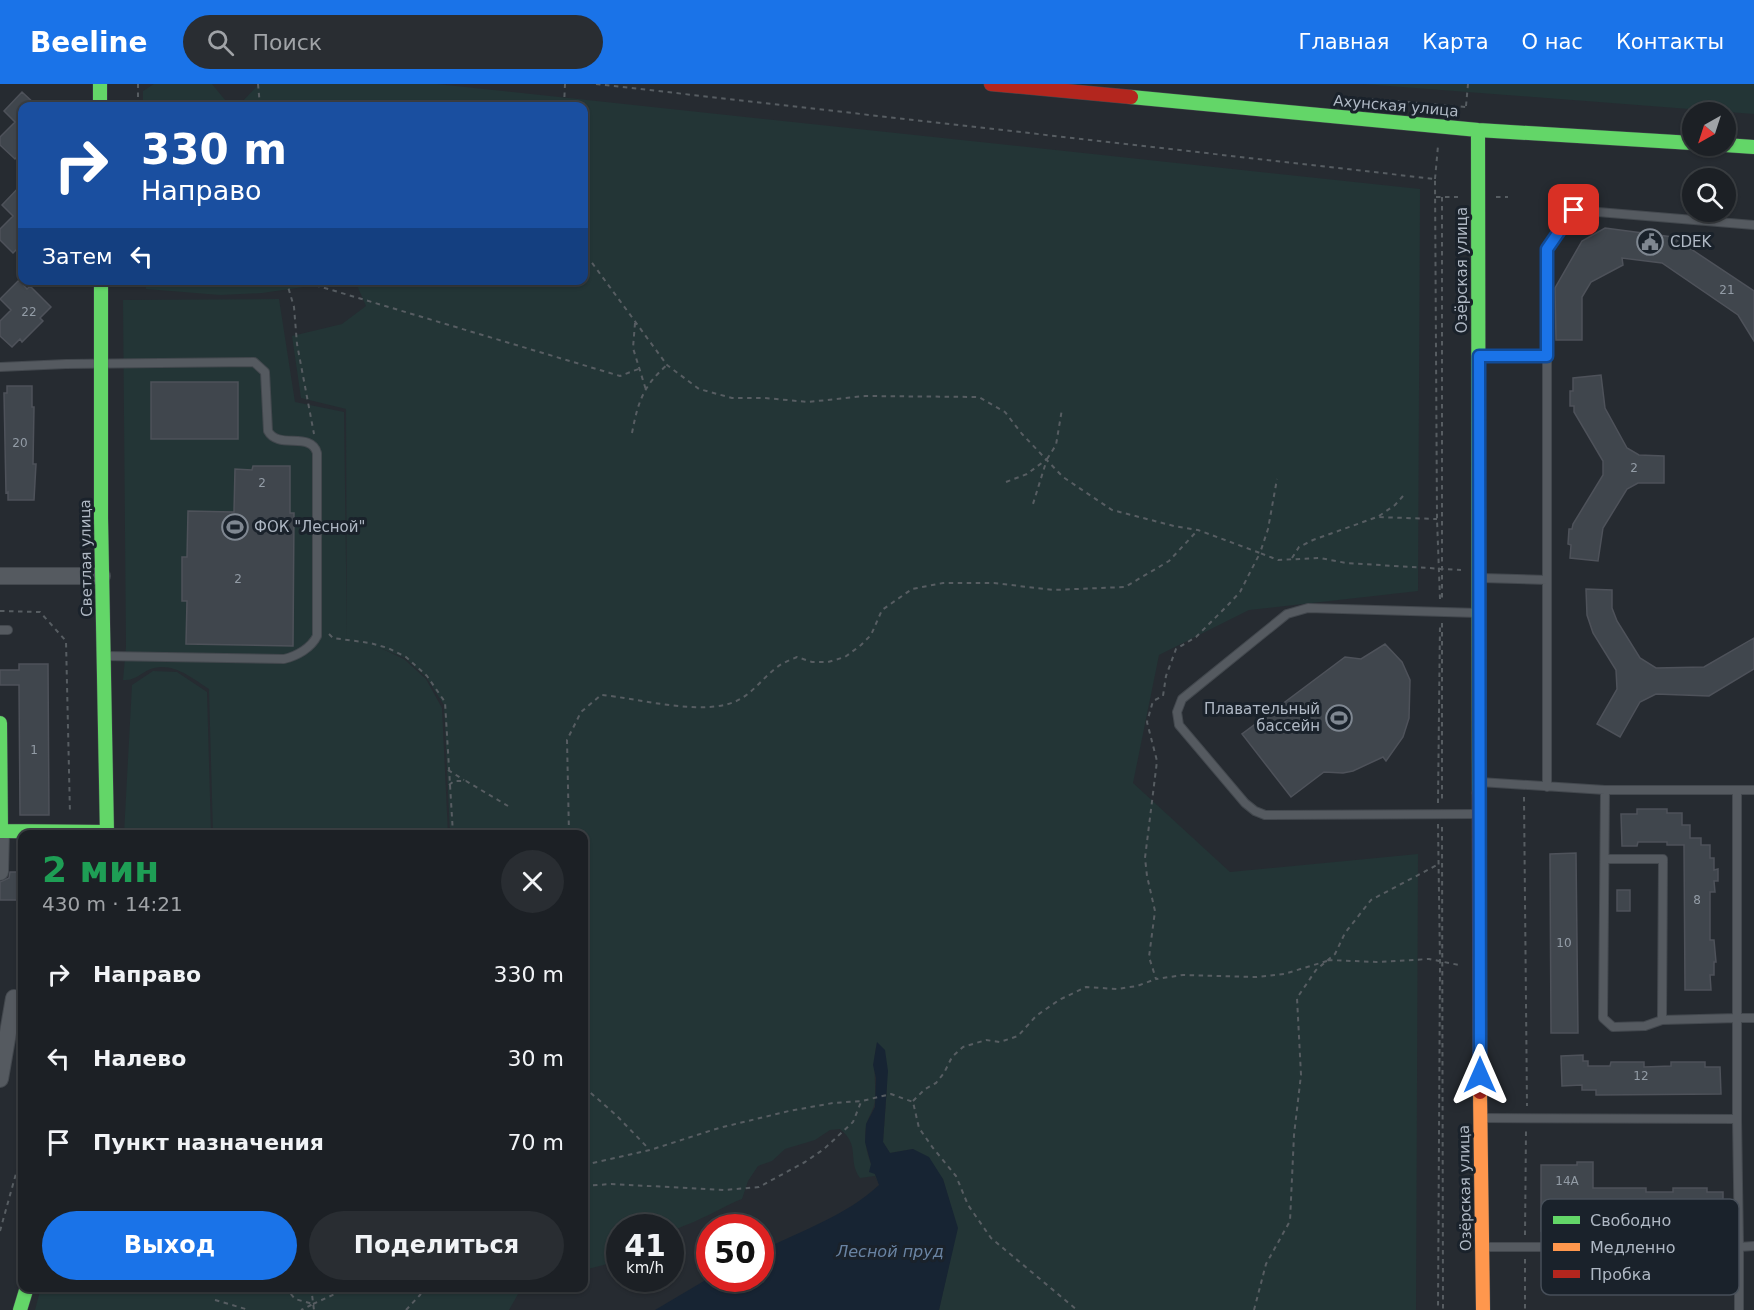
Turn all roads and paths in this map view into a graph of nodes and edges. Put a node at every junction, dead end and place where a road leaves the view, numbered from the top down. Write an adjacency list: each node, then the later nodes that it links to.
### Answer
1 (100, 84): 8 (main road)
2 (138, 84): 9 (path)
3 (258, 84): 10 (path)
4 (565, 84): 11 (path)
5 (596, 84): 39 (path)
6 (991, 84): 12 (main road, Ахунская улица)
7 (1468, 84): 12 (path)
8 (100, 102)
9 (138, 102)
10 (260, 102)
11 (564, 102)
12 (1479, 130): 13 (main road, Ахунская улица); 23 (main road, Озёрская улица)
13 (1682, 142)
14 (1736, 146): 15 (main road)
15 (1754, 147)
16 (1442, 197): 49 (path)
17 (1754, 225): 24 (lane)
18 (588, 257): 22 (path)
19 (101, 285): 25 (main road, Светлая улица)
20 (287, 285): 32 (path)
21 (315, 285): 28 (path)
22 (635, 320): 26 (path); 28 (path)
23 (1479, 356): 24 (lane); 44 (main road, Озёрская улица)
24 (1547, 356): 47 (lane)
25 (101, 364): 27 (lane); 46 (main road, Светлая улица); 52 (lane)
26 (668, 365): 29 (path); 33 (path)
27 (0, 368)
28 (641, 368): 29 (path)
29 (646, 390): 31 (path)
30 (1062, 409): 33 (path)
31 (632, 434)
32 (315, 438)
33 (1047, 459): 35 (path); 37 (path); 40 (path)
34 (1277, 479): 41 (path)
35 (1006, 482)
36 (1403, 496): 38 (path)
37 (1033, 504)
38 (1377, 517): 39 (path); 42 (path)
39 (1437, 519): 43 (path)
40 (1198, 530): 41 (path); 69 (path)
41 (1260, 553): 42 (path); 78 (path)
42 (1292, 559): 43 (path)
43 (1440, 570): 44 (path); 49 (path)
44 (1478, 574): 47 (lane); 50 (main road, Озёрская улица)
45 (0, 576): 46 (street)
46 (102, 576): 52 (main road, Светлая улица)
47 (1547, 580): 59 (lane)
48 (0, 611): 66 (path)
49 (1441, 612): 50 (lane); 65 (path); 65 (lane)
50 (1479, 613): 56 (main road, Озёрская улица)
51 (327, 631): 54 (path)
52 (104, 656): 67 (main road, Светлая улица)
53 (0, 723): 70 (main road)
54 (448, 770): 55 (path); 57 (path)
55 (466, 782): 57 (path); 63 (path)
56 (1479, 782): 58 (lane); 64 (main road, Озёрская улица)
57 (449, 785): 68 (path)
58 (1524, 786): 59 (lane); 88 (path)
59 (1547, 787): 60 (lane)
60 (1605, 790): 61 (lane); 72 (lane)
61 (1737, 790): 62 (lane); 80 (lane)
62 (1754, 790)
63 (508, 806)
64 (1479, 814): 65 (lane); 77 (main road, Озёрская улица)
65 (1440, 815): 73 (path); 76 (path)
66 (71, 830)
67 (107, 830)
68 (453, 830)
69 (569, 830)
70 (1, 831): 71 (main road); 74 (street)
71 (18, 831)
72 (1605, 859): 82 (lane); 82 (lane)
73 (1437, 865): 75 (path); 76 (path)
74 (0, 872)
75 (1327, 961): 76 (path); 78 (path); 114 (path)
76 (1441, 963): 77 (path); 115 (path); 116 (path)
77 (1480, 967): 87 (main road, Озёрская улица)
78 (1156, 979): 86 (path)
79 (12, 998): 83 (street)
80 (1737, 1018): 81 (lane); 82 (lane); 89 (lane)
81 (1754, 1018)
82 (1662, 1020)
83 (0, 1079)
84 (588, 1091): 90 (path)
85 (862, 1101): 86 (path); 90 (path); 93 (path)
86 (913, 1102): 113 (path)
87 (1480, 1118): 88 (lane); 97 (main road, Озёрская улица)
88 (1527, 1119): 89 (lane); 98 (path)
89 (1737, 1119): 94 (lane)
90 (650, 1150): 91 (path)
91 (588, 1164)
92 (18, 1166): 95 (path)
93 (588, 1186)
94 (1738, 1199)
95 (0, 1231)
96 (1754, 1246): 100 (lane)
97 (1482, 1247): 98 (lane); 117 (main road, Озёрская улица)
98 (1524, 1247): 99 (lane); 118 (path)
99 (1541, 1247)
100 (1739, 1247): 119 (lane)
101 (25, 1292): 108 (main road)
102 (289, 1292): 107 (path)
103 (312, 1292): 107 (path)
104 (339, 1292): 107 (path)
105 (421, 1292): 112 (path)
106 (215, 1300): 109 (path)
107 (314, 1304): 110 (path); 111 (path)
108 (20, 1310)
109 (249, 1310)
110 (301, 1310)
111 (314, 1310)
112 (406, 1310)
113 (1077, 1310)
114 (1254, 1310)
115 (1438, 1310)
116 (1443, 1310)
117 (1483, 1310)
118 (1525, 1310)
119 (1739, 1310)

